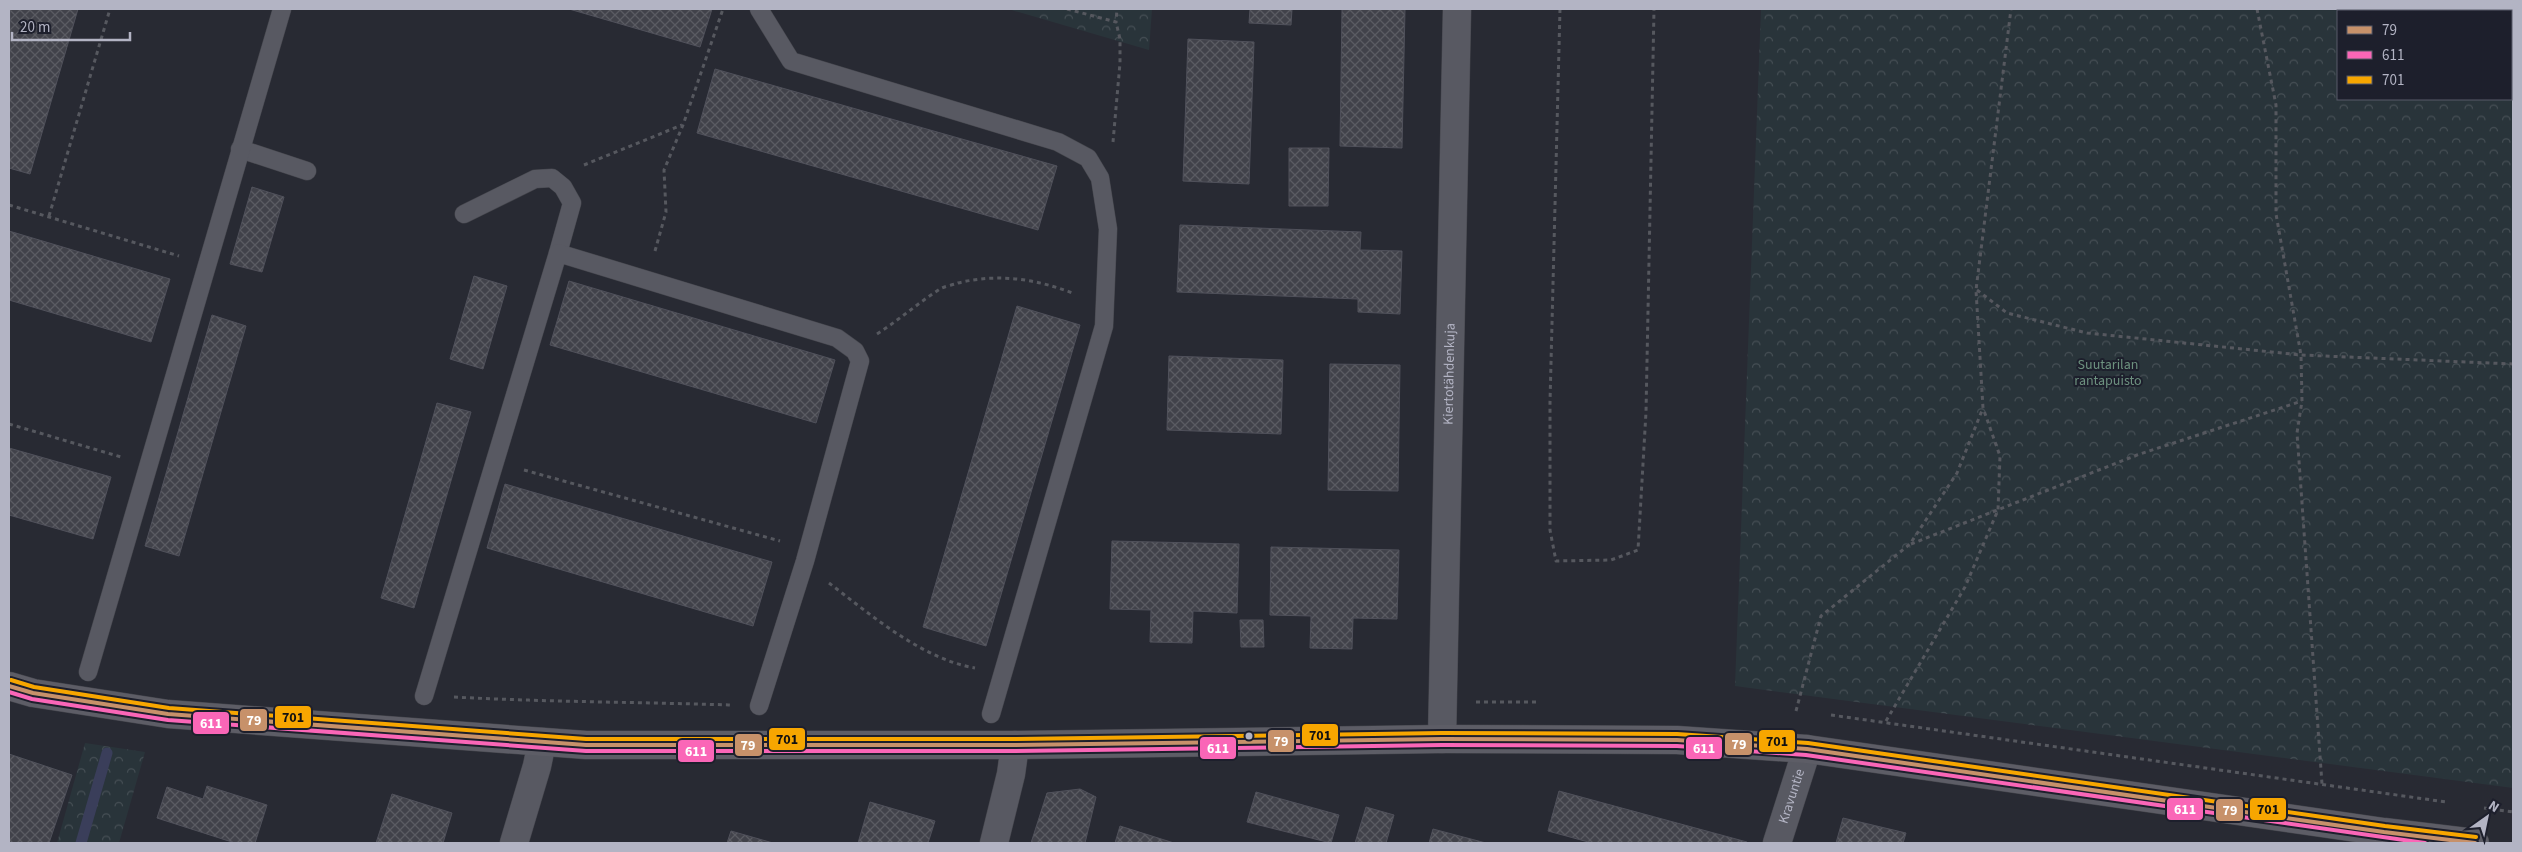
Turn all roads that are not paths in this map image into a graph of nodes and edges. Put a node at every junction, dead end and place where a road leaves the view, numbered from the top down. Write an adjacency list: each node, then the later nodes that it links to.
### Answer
1 (282, 9): 4 (lane)
2 (759, 9): 12 (lane)
3 (1457, 9): 13 (street, Kiertotähdenkuja)
4 (240, 149): 5 (lane); 8 (lane)
5 (307, 171)
6 (464, 214): 7 (lane)
7 (558, 253): 10 (lane); 11 (lane)
8 (88, 672)
9 (9, 686): 14 (street)
10 (424, 696)
11 (759, 706)
12 (991, 714)
13 (1442, 740): 15 (street); 16 (street)
14 (542, 742): 15 (street); 18 (street)
15 (1015, 745): 19 (street)
16 (1807, 749): 17 (street); 20 (street, Kravuntie)
17 (2382, 838): 21 (street)
18 (514, 843)
19 (994, 843)
20 (1777, 843)
21 (2475, 843)

